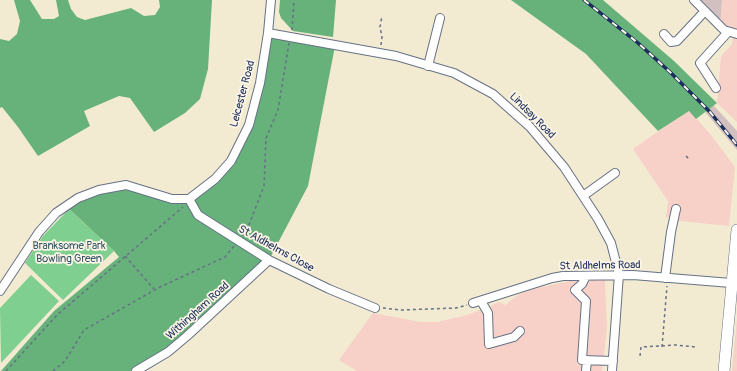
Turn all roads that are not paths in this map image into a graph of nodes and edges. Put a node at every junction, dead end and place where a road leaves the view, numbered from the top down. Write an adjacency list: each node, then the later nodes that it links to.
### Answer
1 (271, 0): 6 (street, Leicester Road)
2 (694, 0): 3 (street)
3 (705, 11): 5 (street); 7 (street)
4 (440, 18): 9 (street)
5 (728, 32): 8 (street); 10 (street)
6 (268, 33): 9 (street, Lindsay Road); 13 (street, Leicester Road)
7 (664, 34)
8 (737, 34)
9 (428, 66): 12 (street, Lindsay Road)
10 (716, 88)
11 (615, 173): 12 (street)
12 (583, 196): 17 (street, Lindsay Road)
13 (189, 199): 16 (street, St Aldhelms Close); 21 (street)
14 (676, 209): 19 (street)
15 (737, 230): 20 (highway)
16 (269, 260): 22 (street, St Aldhelms Close); 26 (street, Withingham Road)
17 (620, 274): 18 (street, St Aldhelms Road); 19 (street, St Aldhelms Road); 25 (street, Lindsay Road)
18 (586, 276): 23 (street, St Aldhelms Road); 24 (street)
19 (666, 278): 20 (street, St Aldhelms Road)
20 (731, 283): 29 (highway)
21 (0, 291)
22 (375, 308)
23 (520, 331)
24 (587, 360): 25 (street); 27 (street)
25 (613, 361): 28 (street, Lindsay Road)
26 (136, 371)
27 (586, 371)
28 (612, 371)
29 (724, 371)

